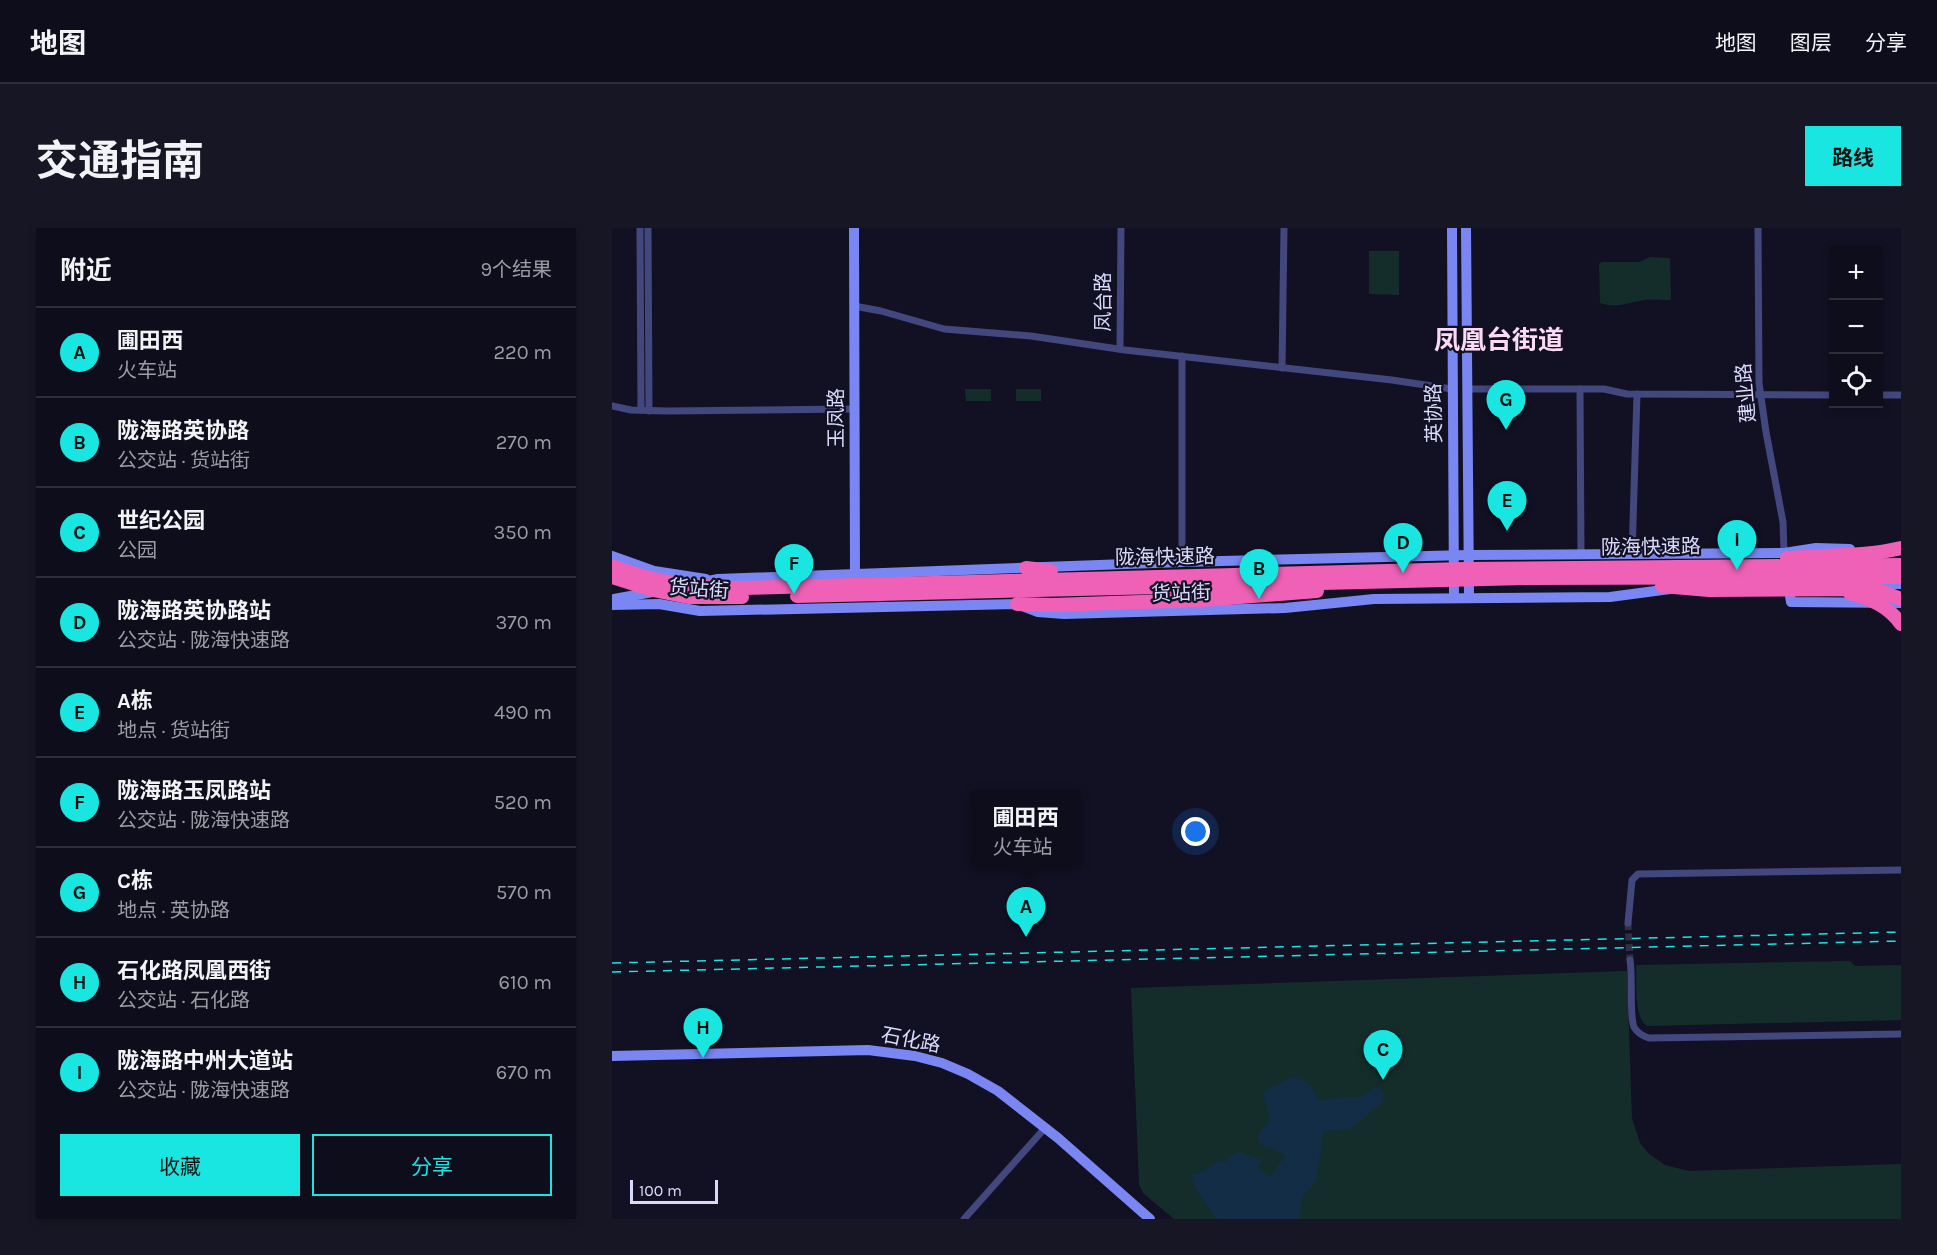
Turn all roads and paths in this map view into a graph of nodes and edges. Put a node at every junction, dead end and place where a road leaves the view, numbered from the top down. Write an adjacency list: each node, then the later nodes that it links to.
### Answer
1 (640, 228): 25 (street)
2 (648, 228): 25 (street)
3 (854, 228): 11 (street, 玉凤路)
4 (1116, 228): 10 (street, 凤台路)
5 (1121, 228): 10 (street, 凤台路)
6 (1284, 228): 14 (street)
7 (1452, 228): 15 (street, 英协路)
8 (1466, 228): 16 (street, 英协路)
9 (1758, 228): 19 (street, 建业路)
10 (1120, 254): 12 (street, 凤台路)
11 (854, 306): 12 (street); 24 (street, 玉凤路)
12 (1120, 349): 13 (street)
13 (1182, 356): 14 (street); 34 (street)
14 (1282, 368): 15 (street)
15 (1452, 389): 29 (street, 英协路)
16 (1467, 389): 17 (street); 30 (street, 英协路)
17 (1580, 389): 18 (street); 28 (street)
18 (1637, 394): 19 (street); 31 (street)
19 (1761, 394): 20 (street); 27 (street, 建业路)
20 (1829, 395)
21 (1883, 395): 22 (street)
22 (1901, 395)
23 (612, 406): 25 (street)
24 (854, 409): 25 (street); 40 (street, 玉凤路)
25 (645, 410)
26 (1901, 549): 27 (street); 37 (highway)
27 (1784, 553): 31 (street, 货站街); 33 (street)
28 (1581, 554): 30 (street, 货站街); 31 (street, 货站街)
29 (1454, 555): 30 (street, 货站街); 34 (street, 货站街); 50 (street, 英协路)
30 (1469, 555): 51 (street, 英协路)
31 (1632, 555)
32 (612, 556): 44 (street)
33 (1901, 559)
34 (1182, 562): 38 (street, 货站街)
35 (1901, 565): 37 (highway, 陇海快速路)
36 (612, 566): 39 (highway, 陇海快速路)
37 (1716, 566): 39 (highway, 陇海快速路)
38 (1026, 568): 39 (highway); 40 (street, 货站街)
39 (1343, 572)
40 (855, 573): 44 (street, 货站街); 58 (street, 玉凤路)
41 (612, 577): 45 (highway, 陇海快速路)
42 (1901, 577): 43 (highway, 陇海快速路)
43 (1604, 578): 45 (highway, 陇海快速路); 48 (highway)
44 (718, 579): 52 (street, 货站街)
45 (1397, 581): 56 (highway)
46 (1788, 584): 47 (street, 货站街); 51 (street, 货站街); 54 (street)
47 (1901, 584)
48 (1830, 588): 54 (highway); 59 (highway)
49 (612, 593): 52 (street)
50 (1454, 597): 51 (street, 货站街); 56 (street, 货站街)
51 (1469, 597)
52 (627, 598): 53 (street, 货站街); 55 (street)
53 (612, 599)
54 (1901, 601)
55 (659, 604): 57 (street, 货站街); 58 (street, 货站街)
56 (1017, 604): 58 (street, 货站街)
57 (612, 605)
58 (855, 608)
59 (1901, 624)
60 (1901, 870): 61 (street)
61 (1628, 923)
62 (1630, 960): 63 (street)
63 (1901, 1034)
64 (612, 1056): 65 (street, 石化路)
65 (1045, 1128): 66 (street); 67 (street, 石化路)
66 (964, 1219)
67 (1150, 1219)

